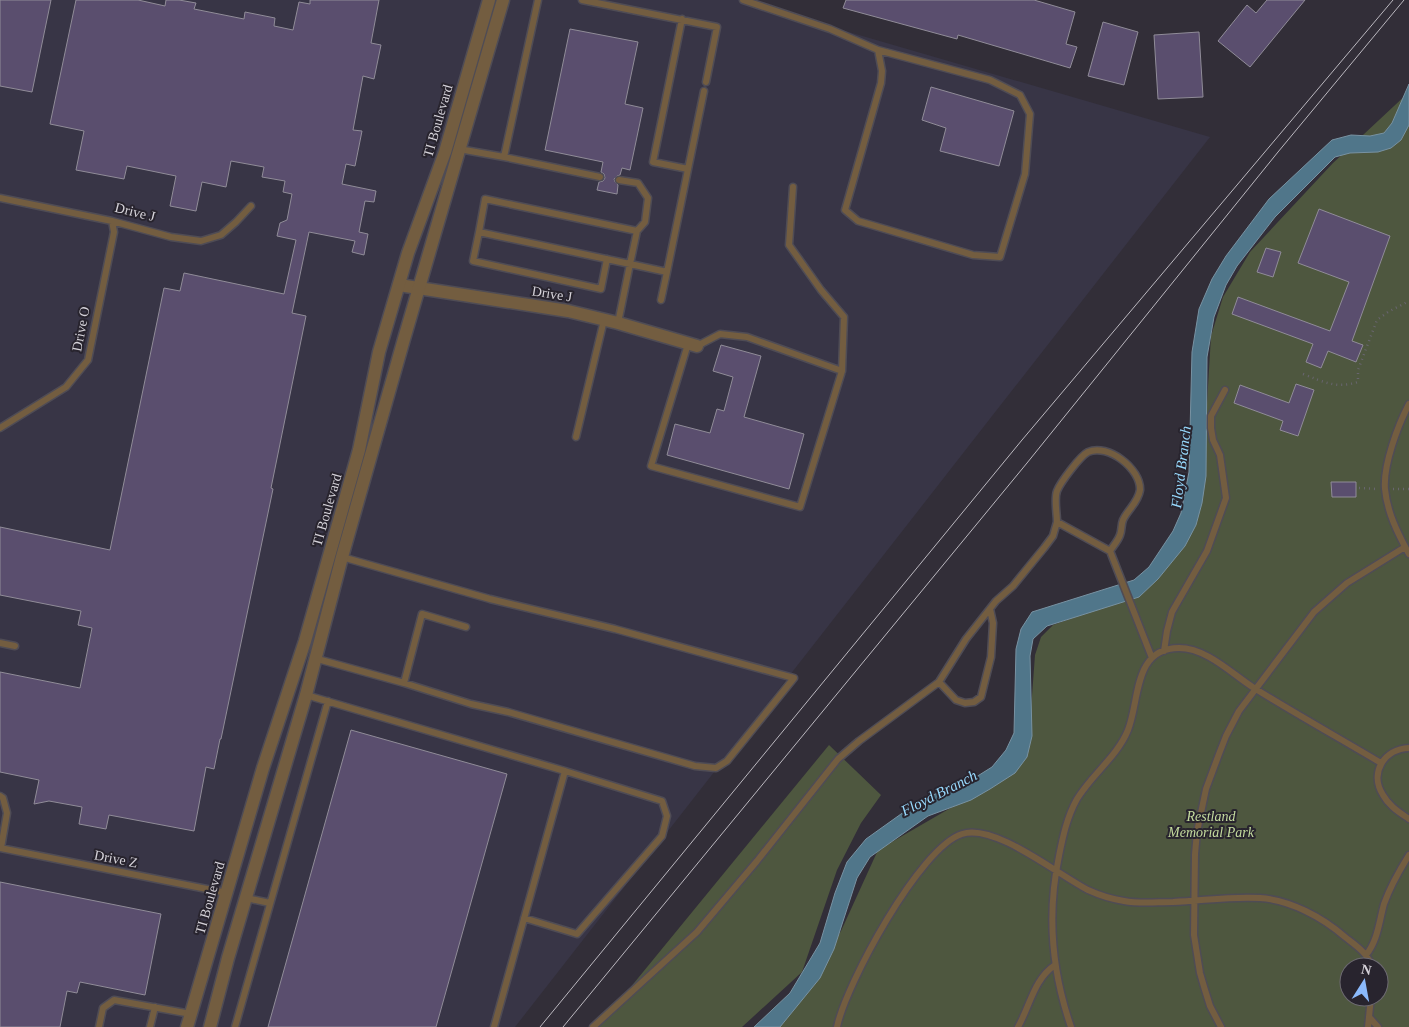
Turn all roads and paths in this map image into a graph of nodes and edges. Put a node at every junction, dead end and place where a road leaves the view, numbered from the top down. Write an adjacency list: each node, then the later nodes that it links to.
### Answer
1 (488, 0): 24 (street, TI Boulevard)
2 (503, 0): 10 (street, TI Boulevard)
3 (538, 0): 11 (lane)
4 (582, 0): 6 (lane)
5 (743, 0): 7 (lane)
6 (682, 19): 8 (lane); 12 (lane)
7 (878, 50): 7 (lane)
8 (706, 82)
9 (704, 91): 12 (lane)
10 (460, 149): 11 (lane); 25 (street, TI Boulevard)
11 (504, 157): 13 (lane)
12 (688, 169): 23 (lane)
13 (600, 177)
14 (619, 180): 19 (lane)
15 (793, 187): 31 (lane)
16 (0, 198): 18 (lane, Drive J)
17 (252, 206): 18 (lane, Drive J)
18 (112, 221): 35 (lane, Drive O)
19 (637, 231): 20 (lane); 22 (lane)
20 (479, 232): 21 (lane); 21 (lane)
21 (607, 259): 22 (lane)
22 (630, 264): 23 (lane); 29 (lane)
23 (668, 272): 26 (lane)
24 (399, 285): 25 (street, Drive J); 64 (street, TI Boulevard)
25 (420, 289): 28 (street, Drive J); 43 (street, TI Boulevard)
26 (661, 300)
27 (1409, 301): 32 (path)
28 (604, 320): 29 (street, Drive J); 36 (lane)
29 (618, 323): 30 (street, Drive J)
30 (692, 345): 31 (lane); 31 (lane)
31 (842, 371)
32 (1303, 374)
33 (1225, 390): 48 (lane)
34 (1409, 404): 40 (lane)
35 (0, 428)
36 (576, 438)
37 (1359, 488): 38 (path)
38 (1376, 489)
39 (1057, 522): 41 (lane); 41 (lane); 44 (lane)
40 (1405, 547): 42 (lane); 53 (lane)
41 (1110, 551): 50 (lane)
42 (1409, 554)
43 (342, 557): 49 (street, TI Boulevard); 52 (lane)
44 (990, 609): 51 (lane); 51 (lane)
45 (466, 627): 52 (lane)
46 (0, 644): 47 (lane)
47 (15, 646)
48 (1164, 651): 50 (lane); 53 (lane)
49 (314, 658): 52 (lane); 54 (street, TI Boulevard)
50 (1152, 658): 63 (lane)
51 (939, 682): 81 (lane)
52 (404, 683)
53 (1255, 688): 57 (lane); 66 (lane)
54 (306, 695): 55 (lane); 65 (street, TI Boulevard)
55 (328, 701): 58 (lane); 67 (lane)
56 (1409, 748): 57 (lane)
57 (1381, 763): 60 (lane)
58 (565, 771): 68 (lane); 68 (lane)
59 (0, 796): 61 (lane)
60 (1409, 819)
61 (0, 848): 64 (lane, Drive Z)
62 (1409, 855): 69 (lane)
63 (1056, 871): 66 (lane); 70 (lane); 82 (lane)
64 (227, 893): 65 (street); 73 (street, TI Boulevard)
65 (246, 898): 67 (lane); 78 (street, TI Boulevard)
66 (1193, 901): 69 (lane); 85 (lane)
67 (270, 903): 79 (lane)
68 (524, 918): 80 (lane)
69 (1366, 955)
70 (1055, 965): 83 (lane); 84 (lane)
71 (154, 1007): 73 (lane); 75 (lane); 76 (lane)
72 (1371, 1007): 74 (lane)
73 (191, 1014): 77 (street, TI Boulevard)
74 (1370, 1018): 86 (lane); 87 (lane)
75 (99, 1027)
76 (150, 1027)
77 (187, 1027)
78 (210, 1027)
79 (235, 1027)
80 (494, 1027)
81 (593, 1027)
82 (837, 1027)
83 (1018, 1027)
84 (1071, 1027)
85 (1221, 1027)
86 (1368, 1027)
87 (1378, 1027)

